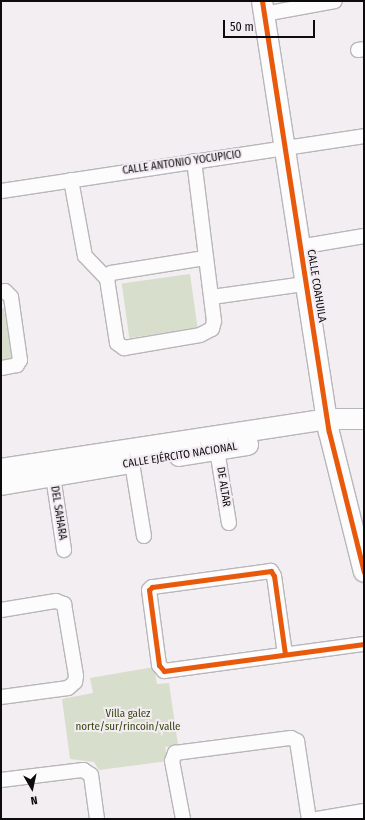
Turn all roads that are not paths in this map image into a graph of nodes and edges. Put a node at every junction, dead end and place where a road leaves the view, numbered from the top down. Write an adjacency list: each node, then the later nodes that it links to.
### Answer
1 (335, 1): 2 (street)
2 (263, 8): 4 (street, CALLE COAHUILA)
3 (364, 136): 4 (street, CALLE ANTONIO YOCUPICIO)
4 (285, 148): 5 (street, CALLE ANTONIO YOCUPICIO); 9 (street, CALLE COAHUILA)
5 (194, 161): 6 (street, CALLE ANTONIO YOCUPICIO); 10 (street)
6 (72, 180): 7 (street, CALLE ANTONIO YOCUPICIO); 11 (street)
7 (1, 191)
8 (364, 236): 9 (street)
9 (299, 247): 12 (street, CALLE COAHUILA)
10 (205, 258): 11 (street); 14 (street)
11 (107, 279): 14 (street)
12 (305, 284): 14 (street); 17 (street, CALLE COAHUILA)
13 (5, 292): 15 (street)
14 (212, 297)
15 (1, 368)
16 (360, 420): 17 (street, CALLE EJÉRCITO NACIONAL)
17 (328, 425): 18 (street, CALLE EJÉRCITO NACIONAL); 20 (street, CALLE EJÉRCITO NACIONAL); 26 (street, CALLE COAHUILA)
18 (217, 450): 19 (street, CALLE EJÉRCITO NACIONAL); 23 (street, DE ALTAR)
19 (132, 463): 21 (street, CALLE EJÉRCITO NACIONAL); 24 (street)
20 (1, 469)
21 (53, 476): 22 (street, CALLE EJÉRCITO NACIONAL); 25 (street, DEL SAHARA)
22 (1, 484)
23 (228, 523)
24 (144, 536)
25 (64, 550)
26 (364, 572)
27 (1, 610): 30 (street)
28 (364, 644): 29 (street)
29 (285, 654): 29 (street)
30 (1, 697)
31 (1, 780): 33 (street)
32 (364, 811): 36 (street)
33 (97, 819)
34 (183, 819): 35 (street)
35 (309, 819)
36 (316, 819)

